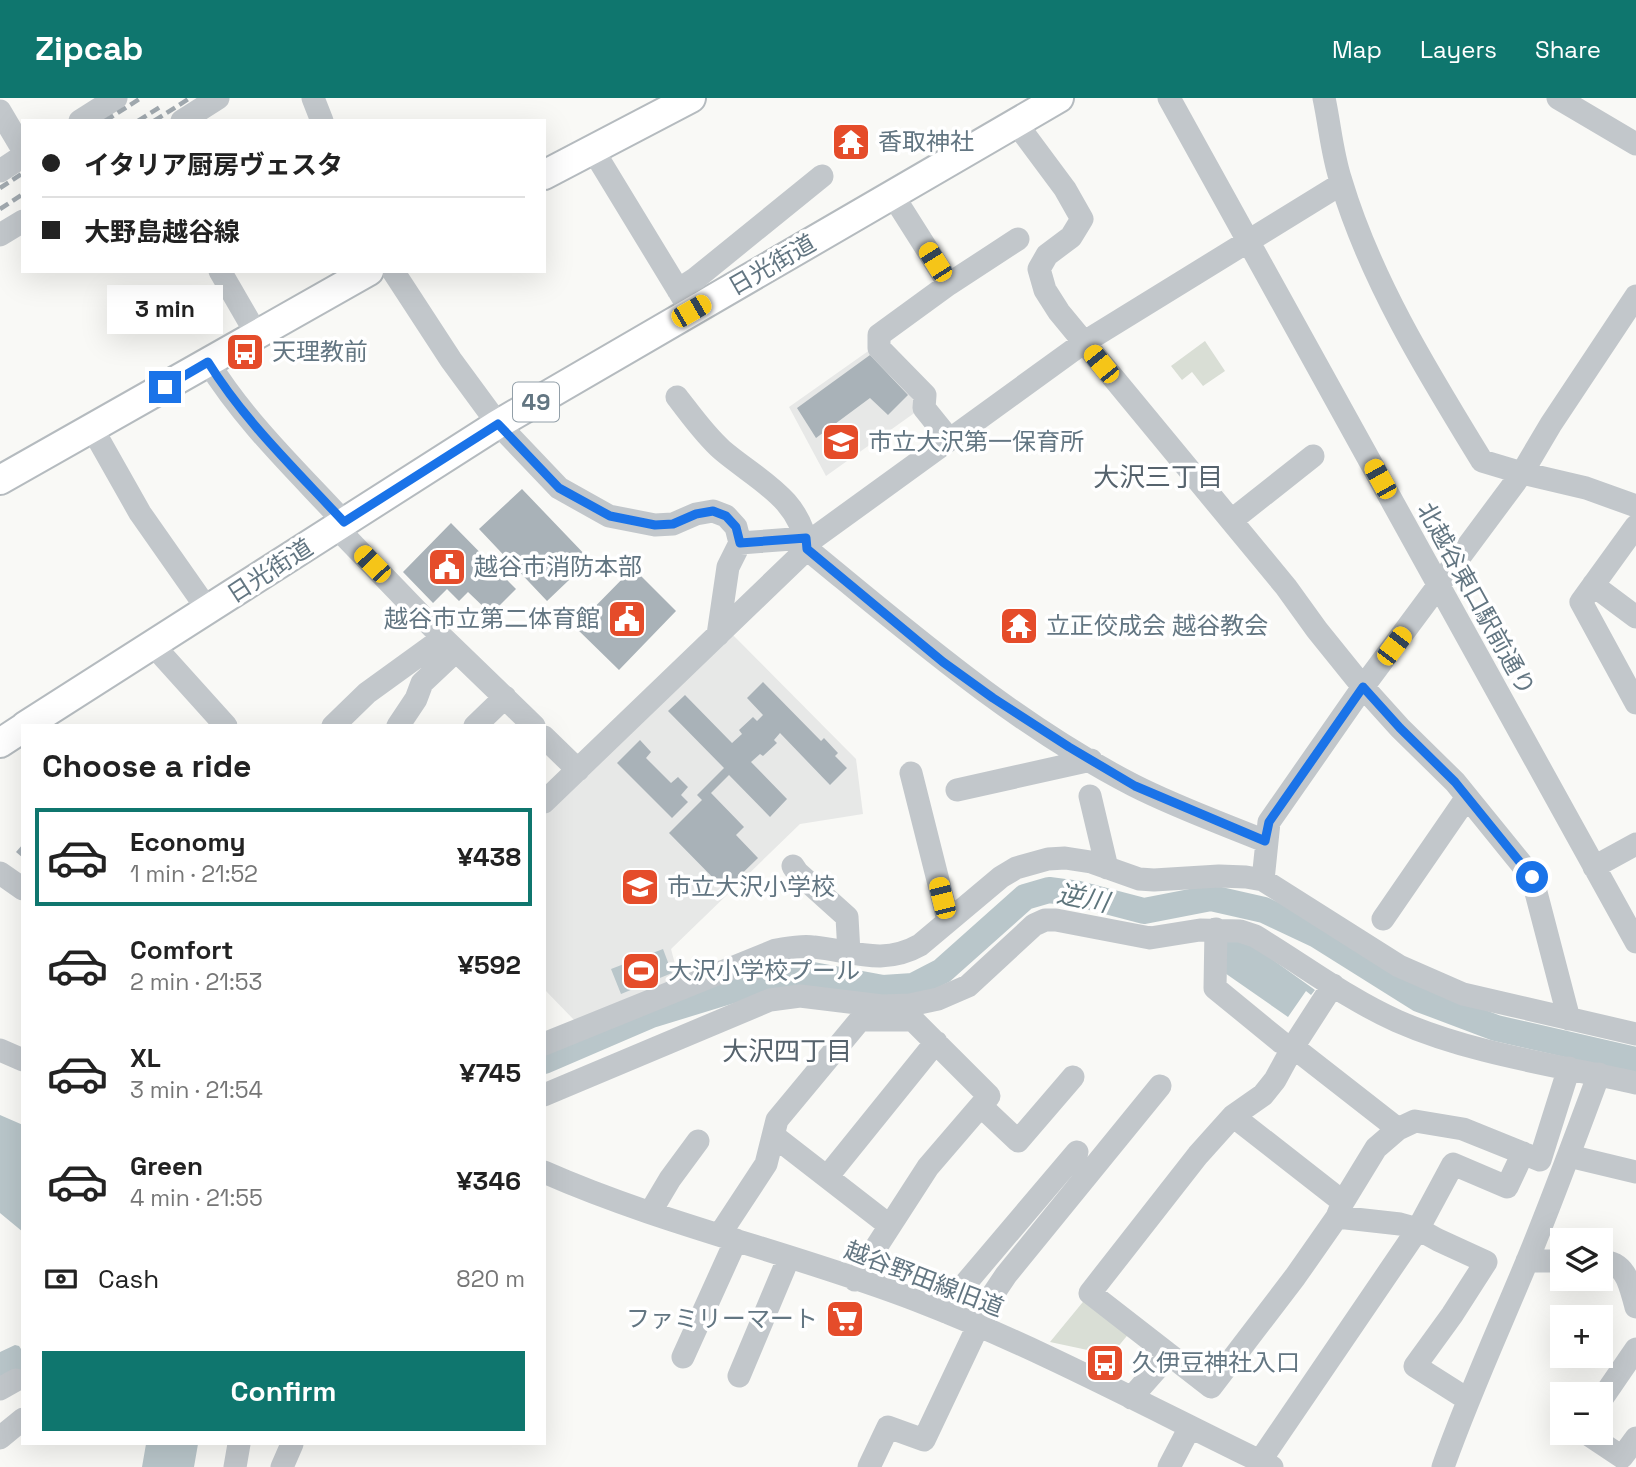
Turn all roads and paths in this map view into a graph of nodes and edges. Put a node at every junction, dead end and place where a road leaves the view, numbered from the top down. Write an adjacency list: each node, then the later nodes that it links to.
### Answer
1 (218, 98): 11 (street)
2 (313, 98): 12 (street)
3 (691, 98): 16 (main road)
4 (1059, 98): 13 (main road, 日光街道 / 49)
5 (1169, 98): 26 (street, 北越谷東口駅前通り)
6 (1324, 98): 21 (street)
7 (1558, 98): 14 (street)
8 (111, 99): 10 (street)
9 (0, 111): 15 (street)
10 (83, 119)
11 (185, 119)
12 (321, 119)
13 (1016, 123): 22 (main road, 日光街道 / 49); 34 (street)
14 (1636, 144)
15 (21, 147)
16 (593, 150): 19 (main road); 32 (street)
17 (21, 157): 18 (street)
18 (0, 170)
19 (546, 174)
20 (822, 176): 32 (street)
21 (1341, 184): 26 (street); 41 (street)
22 (892, 194): 30 (street); 32 (main road, 日光街道 / 49)
23 (21, 222): 24 (street)
24 (0, 235)
25 (1018, 239): 30 (street)
26 (1249, 242): 34 (street); 51 (street, 北越谷東口駅前通り)
27 (221, 273): 33 (street)
28 (366, 273): 33 (main road)
29 (394, 273): 37 (street)
30 (949, 284): 39 (street)
31 (1636, 296): 41 (street)
32 (685, 301): 37 (main road, 日光街道 / 49)
33 (257, 335): 35 (main road)
34 (1083, 343): 39 (street); 44 (street)
35 (208, 362): 38 (main road); 45 (street)
36 (677, 397): 48 (street)
37 (498, 424): 45 (main road, 日光街道 / 49); 47 (street)
38 (92, 428): 42 (main road); 52 (street)
39 (949, 439): 48 (street)
40 (1313, 456): 44 (street)
41 (1522, 473): 43 (street); 51 (street)
42 (0, 480)
43 (1636, 506)
44 (1232, 520): 57 (street)
45 (340, 525): 52 (main road, 日光街道 / 49); 55 (street)
46 (1636, 526): 49 (street)
47 (740, 543): 48 (street); 54 (street)
48 (807, 543): 54 (street); 69 (street)
49 (1627, 557): 50 (street)
50 (1594, 585): 53 (street); 59 (street)
51 (1440, 586): 57 (street); 79 (street, 北越谷東口駅前通り)
52 (208, 610): 56 (main road, 日光街道 / 49)
53 (1636, 617)
54 (718, 635): 70 (street)
55 (449, 644): 58 (street); 62 (street); 63 (street)
56 (153, 645): 60 (main road, 日光街道 / 49); 61 (street)
57 (1363, 687): 74 (street); 76 (street)
58 (505, 697): 64 (street); 65 (street)
59 (1636, 703)
60 (29, 724)
61 (224, 724)
62 (335, 724)
63 (399, 724)
64 (477, 724)
65 (527, 724)
66 (21, 729): 68 (main road, 日光街道 / 49)
67 (546, 739): 70 (street)
68 (0, 743)
69 (1091, 760): 72 (street); 76 (street)
70 (578, 770): 75 (street)
71 (911, 773): 85 (street)
72 (957, 790)
73 (1090, 796): 80 (street)
74 (1468, 797): 84 (street); 90 (street)
75 (546, 800)
76 (1265, 841): 82 (street)
77 (1636, 844): 79 (street)
78 (793, 866): 88 (street)
79 (1594, 867): 87 (street, 北越谷東口駅前通り)
80 (1107, 868): 82 (street); 85 (street)
81 (0, 873): 83 (street)
82 (1262, 880): 90 (street)
83 (21, 888)
84 (1382, 919)
85 (948, 920): 88 (street)
86 (1216, 929): 89 (street); 94 (street); 102 (street)
87 (1636, 942)
88 (849, 954): 93 (street)
89 (1333, 985): 94 (street); 97 (street)
90 (1569, 1019): 91 (street)
91 (1636, 1034)
92 (936, 1042): 103 (street); 106 (street); 113 (street)
93 (546, 1043)
94 (1293, 1047): 104 (street); 105 (street)
95 (0, 1050): 96 (street)
96 (21, 1059)
97 (1569, 1068): 98 (street); 109 (street)
98 (1599, 1074): 100 (street); 110 (street)
99 (1073, 1077): 103 (street)
100 (1636, 1083)
101 (1160, 1086): 126 (street)
102 (546, 1094)
103 (981, 1106): 116 (street)
104 (1233, 1116): 114 (street); 128 (street)
105 (1398, 1129): 109 (street); 114 (street)
106 (774, 1136): 113 (street); 118 (street)
107 (698, 1141): 115 (street)
108 (1077, 1152): 125 (street)
109 (1523, 1153): 117 (street)
110 (1569, 1156): 111 (street); 120 (street)
111 (1636, 1172)
112 (546, 1173): 115 (street, 越谷野田線旧道)
113 (827, 1177): 116 (street)
114 (1340, 1209): 117 (street); 128 (street)
115 (651, 1211): 118 (street, 越谷野田線旧道)
116 (890, 1226): 123 (street)
117 (1418, 1229): 133 (street); 142 (street)
118 (728, 1237): 119 (street, 越谷野田線旧道); 129 (street)
119 (789, 1257): 123 (street, 越谷野田線旧道); 130 (street)
120 (1527, 1261): 121 (street); 133 (street)
121 (1550, 1261)
122 (1613, 1265): 124 (street)
123 (855, 1280): 125 (street, 越谷野田線旧道)
124 (1636, 1307)
125 (946, 1312): 126 (street, 越谷野田線旧道)
126 (976, 1325): 132 (street, 越谷野田線旧道); 145 (street)
127 (1636, 1349): 131 (street)
128 (1169, 1355): 132 (street)
129 (683, 1357)
130 (739, 1376)
131 (1613, 1383)
132 (1132, 1398): 135 (street, 越谷野田線旧道)
133 (1467, 1399): 147 (street)
134 (21, 1421): 136 (street)
135 (1190, 1427): 141 (street, 越谷野田線旧道); 146 (street)
136 (0, 1438)
137 (1636, 1438): 140 (street)
138 (239, 1445): 143 (street)
139 (292, 1445): 144 (street)
140 (1604, 1445)
141 (1234, 1459): 142 (street, 越谷野田線旧道)
142 (1266, 1464)
143 (235, 1467)
144 (282, 1467)
145 (869, 1467)
146 (1170, 1467)
147 (1443, 1467)

